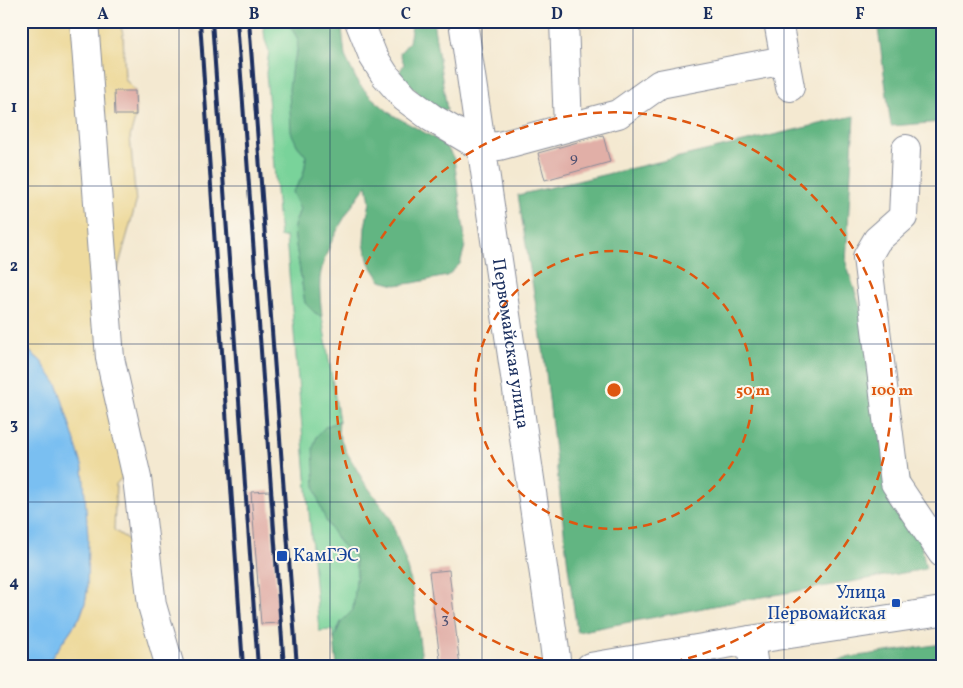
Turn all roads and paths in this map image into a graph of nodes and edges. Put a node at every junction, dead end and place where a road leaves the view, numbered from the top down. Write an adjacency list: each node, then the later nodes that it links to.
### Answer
1 (84, 21): 14 (main road)
2 (359, 21): 9 (main road)
3 (463, 21): 9 (main road, Первомайская улица)
4 (564, 21): 8 (main road)
5 (778, 21): 6 (main road)
6 (785, 60): 7 (main road); 8 (main road)
7 (790, 87)
8 (568, 127): 9 (main road)
9 (481, 147): 15 (main road, Первомайская улица)
10 (906, 149): 11 (main road)
11 (942, 553)
12 (942, 611): 13 (main road)
13 (750, 640): 16 (main road); 17 (main road)
14 (170, 667)
15 (557, 667)
16 (590, 667)
17 (754, 667)

